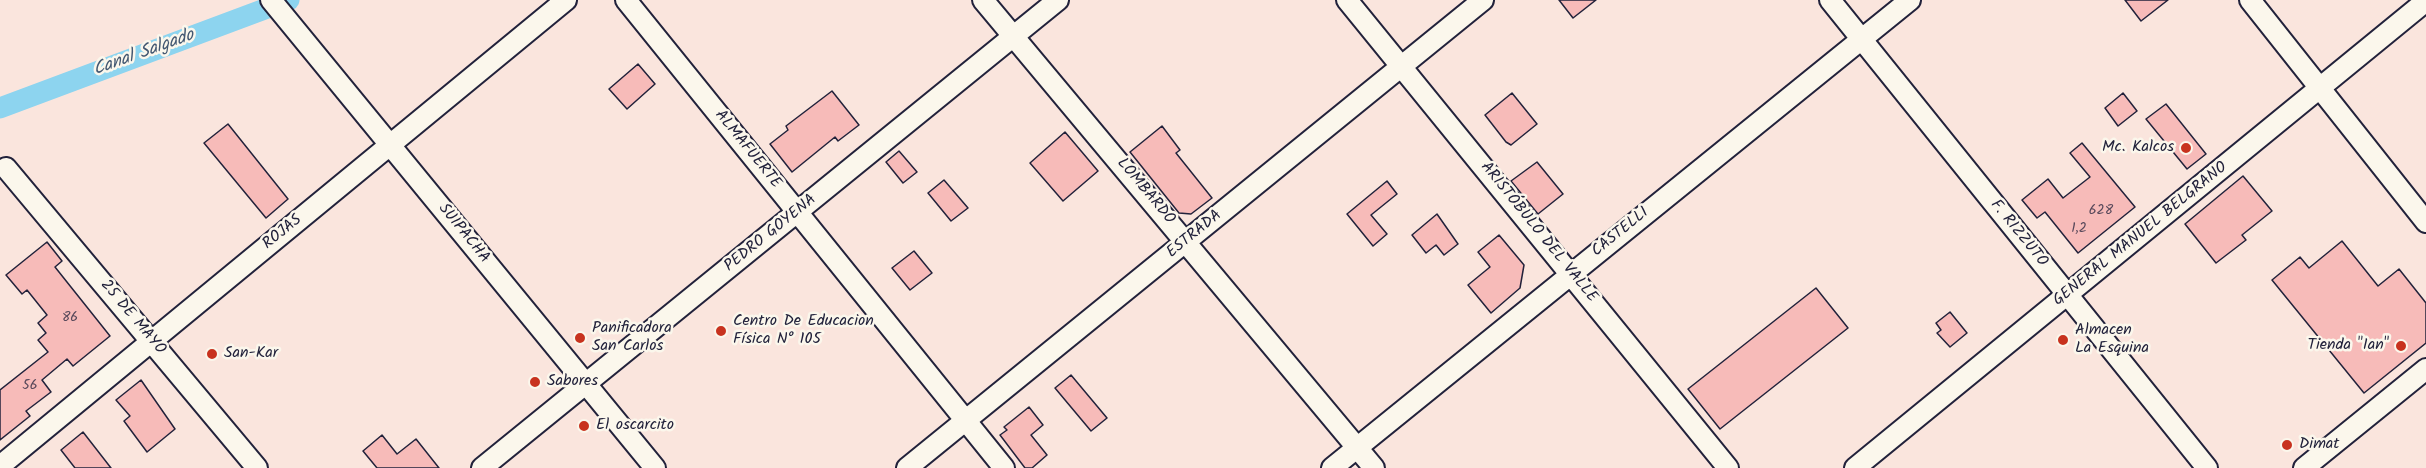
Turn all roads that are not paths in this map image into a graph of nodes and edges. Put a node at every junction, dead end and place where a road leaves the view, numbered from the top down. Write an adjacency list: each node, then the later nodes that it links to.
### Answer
1 (271, 0): 16 (street, SUIPACHA)
2 (566, 0): 16 (street, ROJAS)
3 (626, 0): 18 (street, ALMAFUERTE)
4 (983, 0): 12 (street, LOMBARDO)
5 (1059, 0): 12 (street, PEDRO GOYENA)
6 (1347, 0): 14 (street, ARISTÓBULO DEL VALLE)
7 (1483, 0): 14 (street, ESTRADA)
8 (1830, 0): 13 (street, F. RIZZUTO)
9 (1910, 0): 13 (street, CASTELLI)
10 (2250, 0): 15 (street)
11 (2426, 2): 15 (street, GENERAL MANUEL BELGRANO)
12 (1013, 37): 18 (street, PEDRO GOYENA); 20 (street, LOMBARDO)
13 (1862, 40): 21 (street, CASTELLI); 22 (street, F. RIZZUTO)
14 (1401, 66): 20 (street, ESTRADA); 21 (street, ARISTÓBULO DEL VALLE)
15 (2320, 88): 19 (street); 22 (street, GENERAL MANUEL BELGRANO)
16 (390, 145): 23 (street, ROJAS); 25 (street, SUIPACHA)
17 (6, 168): 23 (street, 25 DE MAYO)
18 (797, 213): 25 (street, PEDRO GOYENA); 26 (street, ALMAFUERTE)
19 (2426, 222)
20 (1187, 242): 26 (street, ESTRADA); 27 (street, LOMBARDO)
21 (1571, 273): 27 (street, CASTELLI); 36 (street, ARISTÓBULO DEL VALLE)
22 (2067, 295): 37 (street, GENERAL MANUEL BELGRANO); 38 (street, F. RIZZUTO)
23 (151, 340): 28 (street, ROJAS); 29 (street, 25 DE MAYO)
24 (2426, 369): 39 (street)
25 (585, 385): 30 (street, PEDRO GOYENA); 31 (street, SUIPACHA)
26 (966, 421): 32 (street, ESTRADA); 33 (street, ALMAFUERTE)
27 (1357, 447): 34 (street, CASTELLI); 35 (street, LOMBARDO)
28 (0, 466)
29 (256, 468)
30 (482, 468)
31 (654, 468)
32 (907, 468)
33 (1004, 468)
34 (1332, 468)
35 (1374, 468)
36 (1728, 468)
37 (1855, 468)
38 (2207, 468)
39 (2304, 468)

